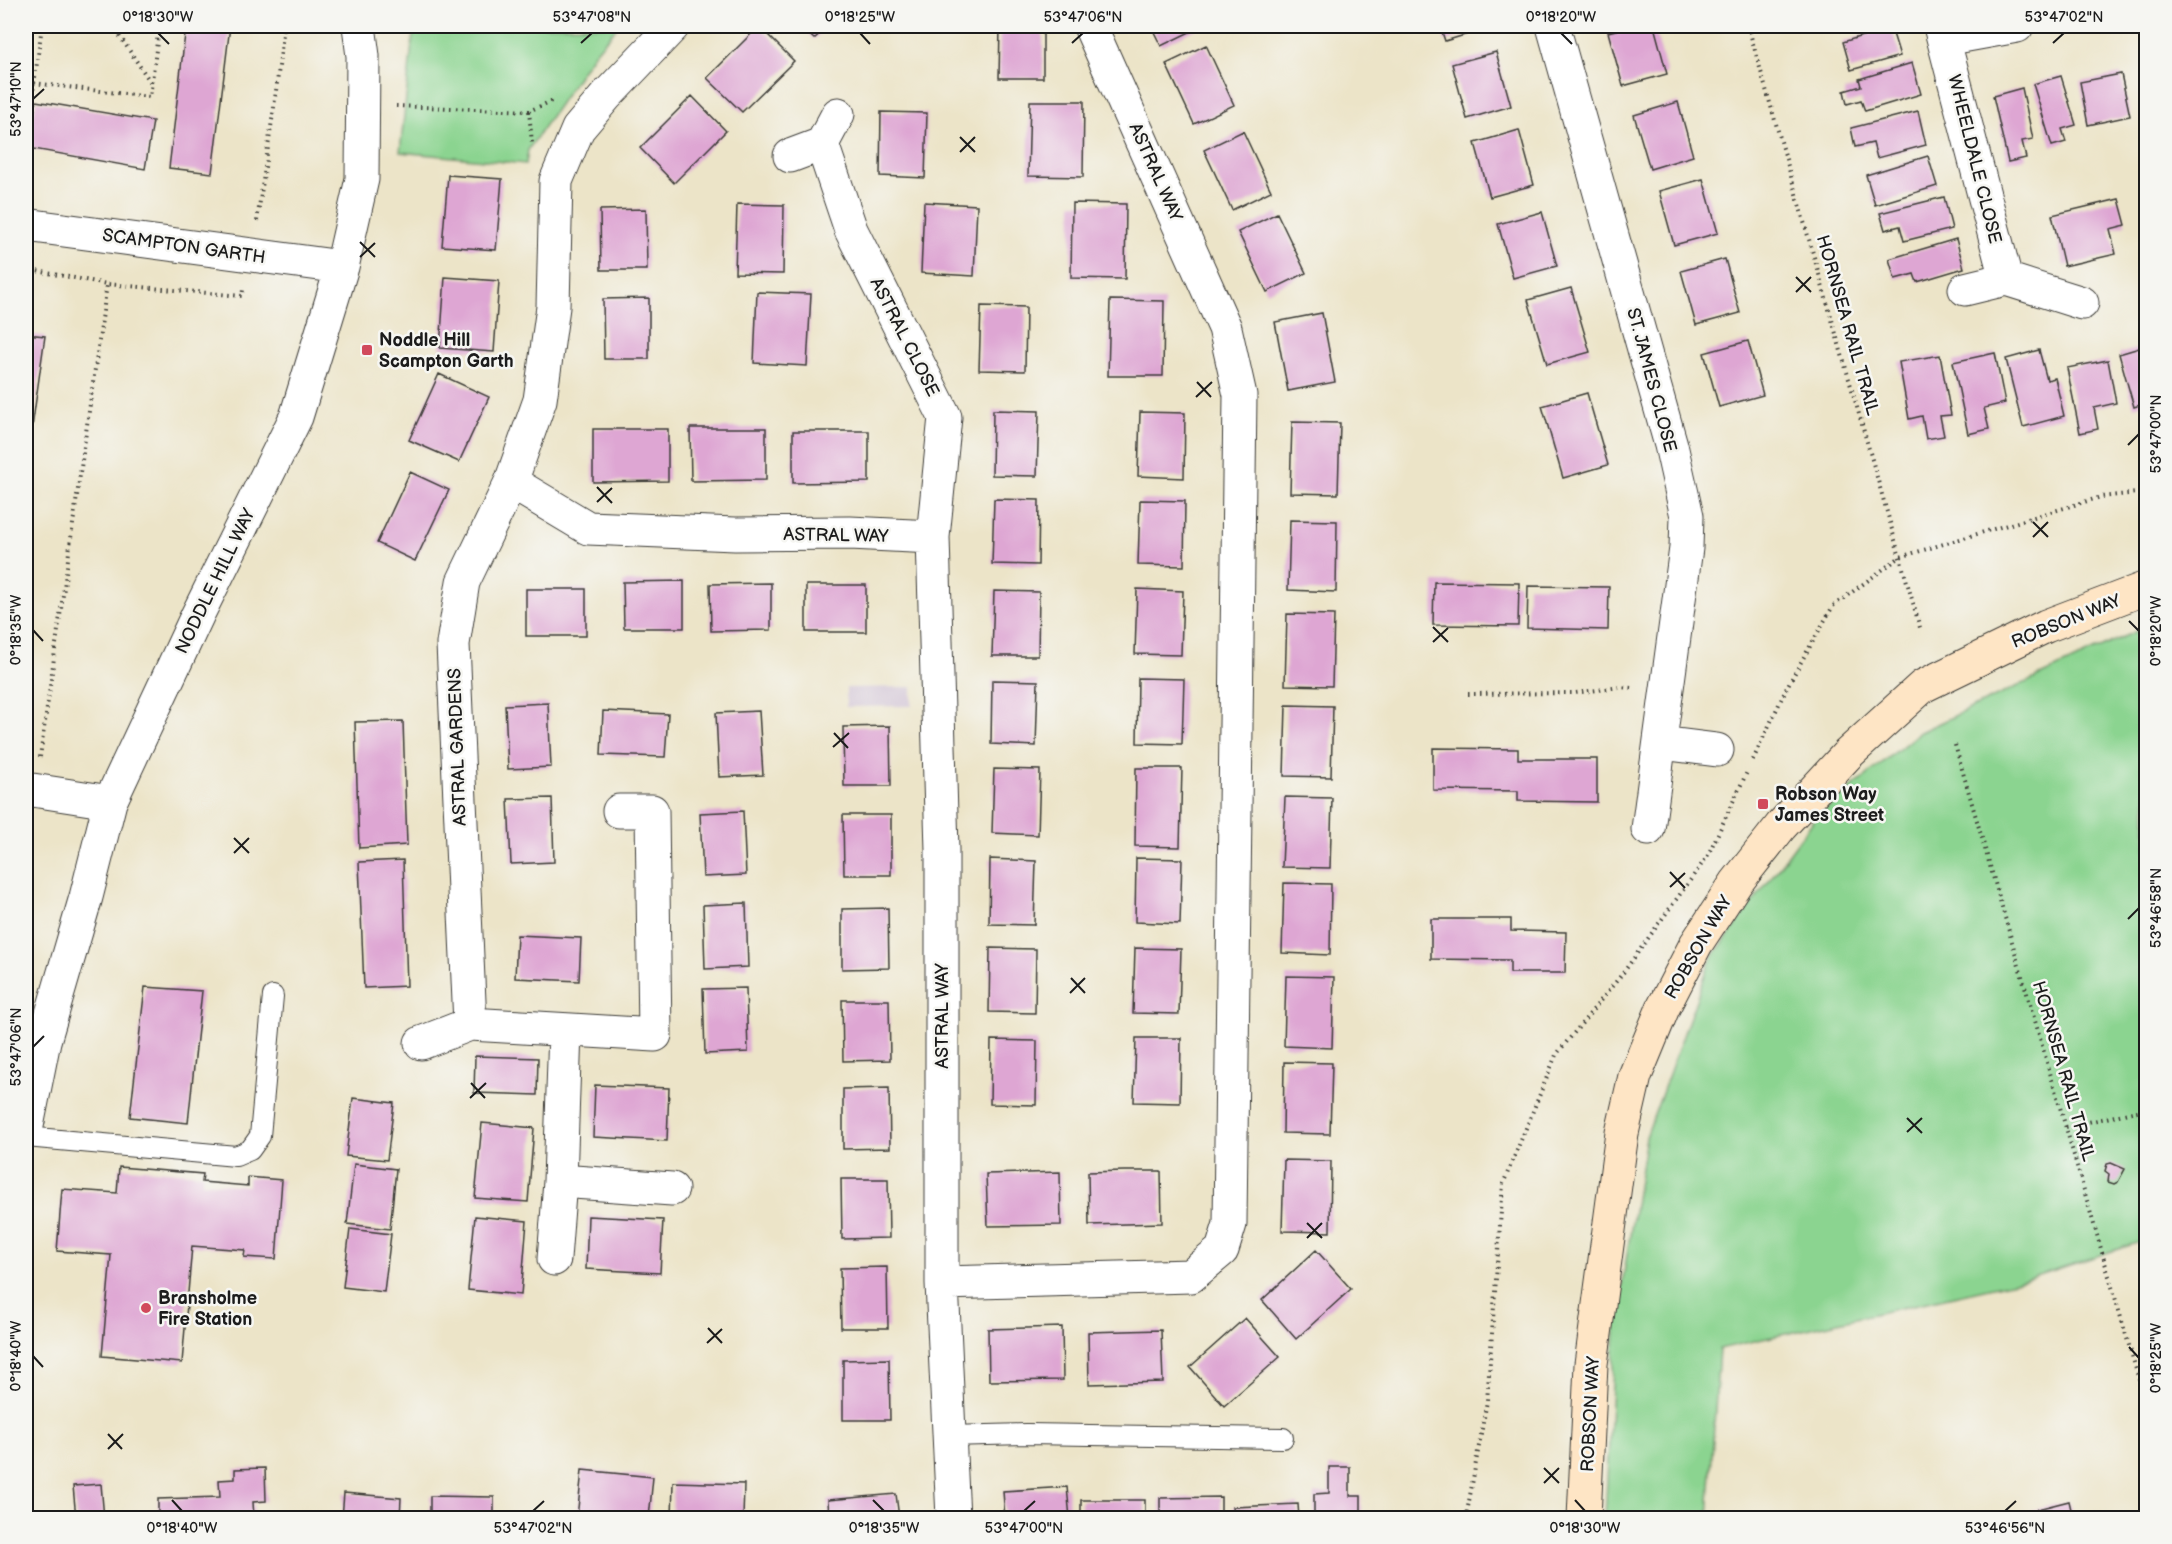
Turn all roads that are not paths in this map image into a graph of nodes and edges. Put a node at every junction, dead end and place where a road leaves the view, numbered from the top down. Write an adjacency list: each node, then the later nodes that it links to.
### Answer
1 (359, 26): 11 (street, NODDLE HILL WAY)
2 (673, 26): 15 (street)
3 (1090, 26): 33 (street, ASTRAL WAY)
4 (1553, 26): 18 (street, ST. JAMES CLOSE)
5 (2017, 26): 6 (street)
6 (1942, 32): 12 (street, WHEELDALE CLOSE)
7 (838, 114): 8 (street)
8 (822, 144): 9 (street); 16 (street, ASTRAL CLOSE)
9 (790, 156)
10 (26, 225): 11 (street, SCAMPTON GARTH)
11 (342, 267): 21 (street, NODDLE HILL WAY)
12 (2006, 279): 13 (street); 14 (street)
13 (1965, 289)
14 (2082, 303)
15 (511, 482): 16 (street, ASTRAL WAY); 25 (street, ASTRAL GARDENS)
16 (933, 537): 33 (street, ASTRAL WAY)
17 (2146, 588): 37 (main road, ROBSON WAY)
18 (1661, 743): 19 (street); 23 (street, ST. JAMES CLOSE)
19 (1717, 750)
20 (30, 790): 21 (street)
21 (110, 802): 28 (street, NODDLE HILL WAY)
22 (619, 811): 26 (street)
23 (1648, 829)
24 (273, 996): 29 (lane)
25 (470, 1024): 26 (street); 27 (street)
26 (565, 1030): 30 (street)
27 (422, 1042)
28 (26, 1131)
29 (26, 1137)
30 (561, 1181): 31 (street); 32 (street)
31 (672, 1189)
32 (554, 1259)
33 (942, 1282): 34 (street, ASTRAL WAY)
34 (949, 1436): 35 (lane); 36 (street, ASTRAL WAY)
35 (1283, 1438)
36 (953, 1518)
37 (1584, 1518)

